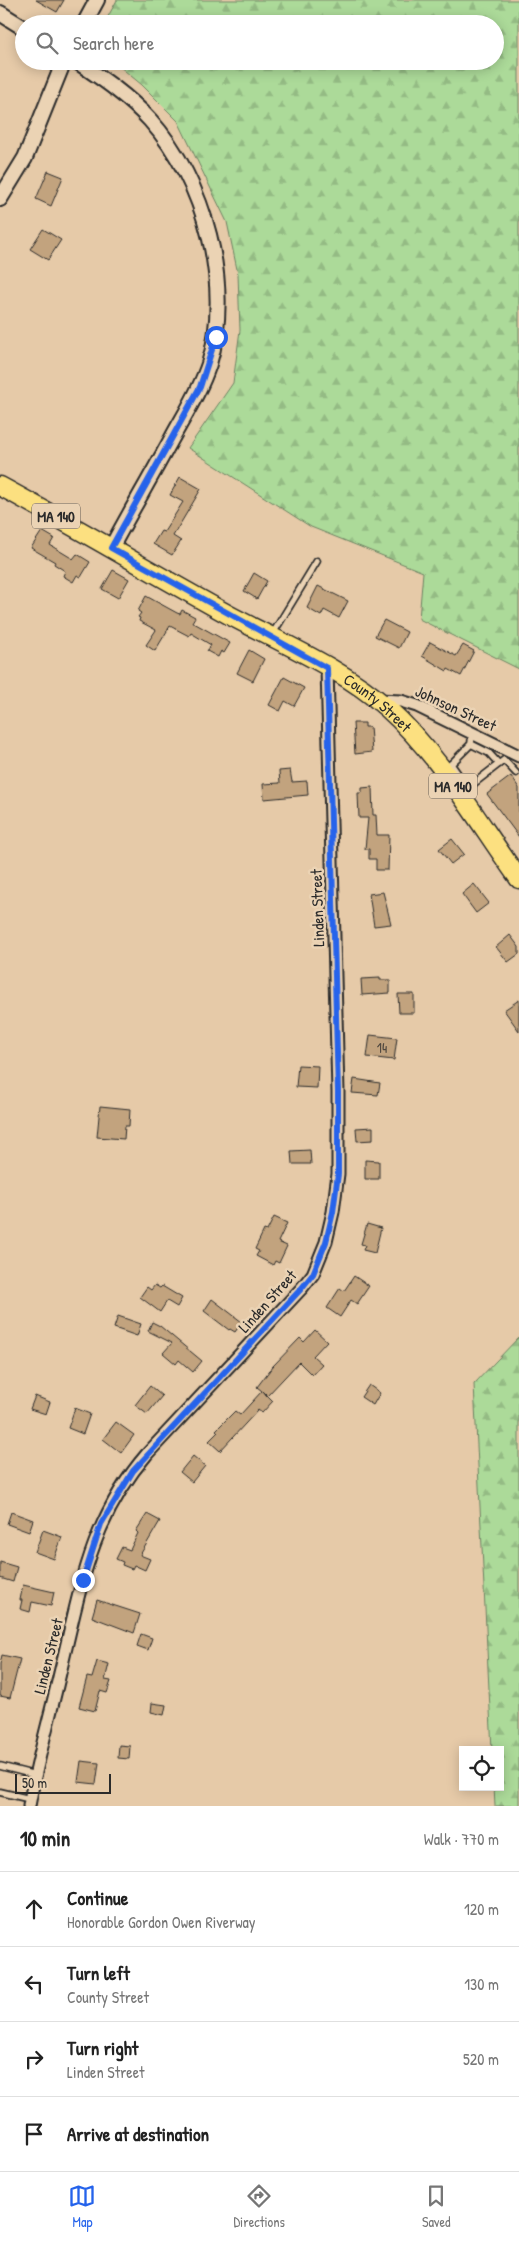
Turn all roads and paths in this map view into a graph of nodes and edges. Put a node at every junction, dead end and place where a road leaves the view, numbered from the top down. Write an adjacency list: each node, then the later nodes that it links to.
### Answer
1 (97, 0): 3 (street)
2 (0, 13): 4 (street)
3 (89, 15)
4 (15, 22)
5 (60, 70): 7 (street)
6 (89, 70): 9 (street)
7 (0, 199)
8 (0, 486): 9 (main road, County Street / MA 140)
9 (111, 548): 11 (main road, County Street / MA 140)
10 (317, 561): 11 (lane)
11 (271, 637): 12 (main road, County Street / MA 140)
12 (327, 668): 13 (main road, County Street / MA 140); 21 (street, Linden Street)
13 (378, 700): 14 (street, Johnson Street); 17 (main road, County Street / MA 140)
14 (471, 738): 15 (street, Johnson Street); 16 (lane); 17 (lane)
15 (519, 756)
16 (499, 764): 17 (lane); 18 (lane)
17 (447, 768): 19 (main road, County Street / MA 140)
18 (518, 774)
19 (519, 879)
20 (0, 1766): 21 (lane)
21 (36, 1775): 23 (street, Linden Street)
22 (0, 1792): 23 (lane)
23 (29, 1802)

